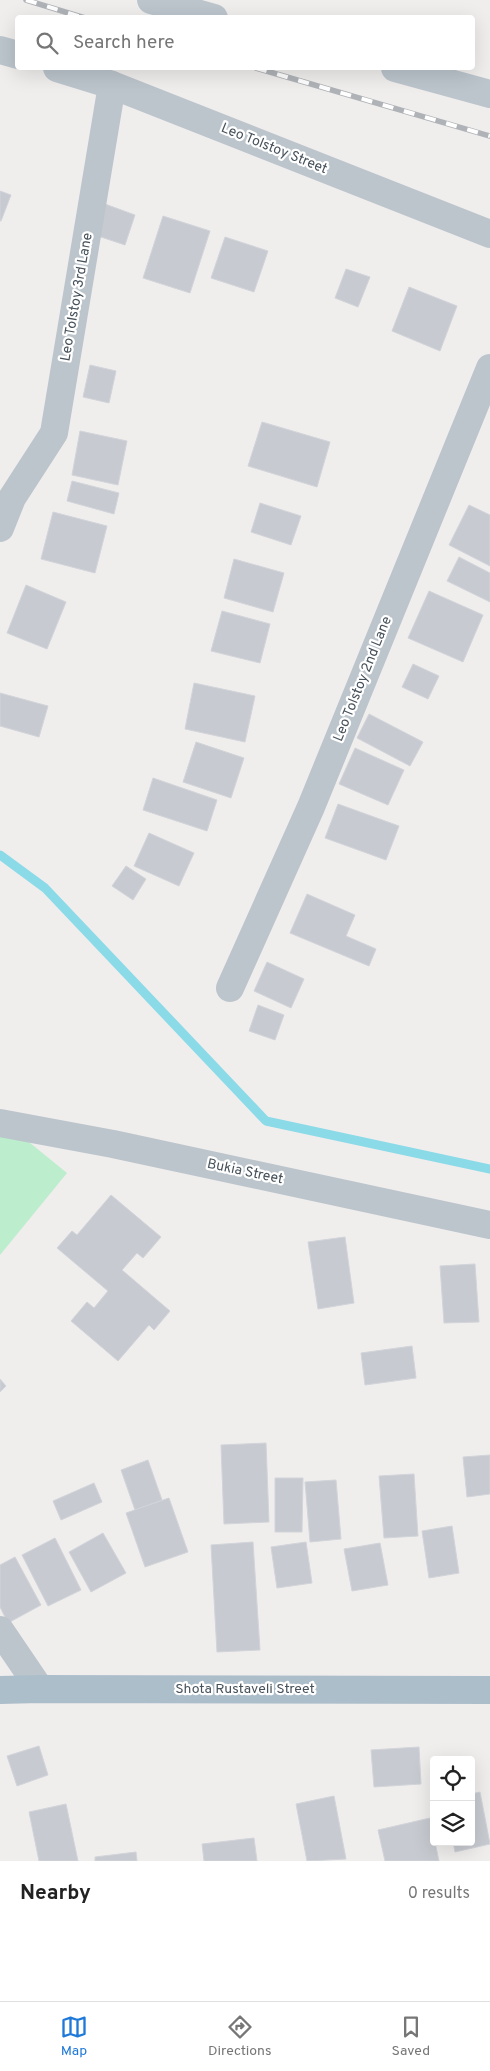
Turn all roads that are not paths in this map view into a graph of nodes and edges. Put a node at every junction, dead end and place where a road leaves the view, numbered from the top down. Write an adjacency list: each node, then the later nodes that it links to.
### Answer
1 (151, 0): 2 (street)
2 (204, 15)
3 (0, 50): 4 (street)
4 (15, 54)
5 (63, 70): 7 (street, Leo Tolstoy Street)
6 (402, 70): 8 (street)
7 (112, 85): 9 (street, Leo Tolstoy Street); 11 (street, Leo Tolstoy 3rd Lane)
8 (490, 94)
9 (490, 234)
10 (490, 368): 13 (street, Leo Tolstoy 2nd Lane)
11 (6, 499): 12 (street, Leo Tolstoy 3rd Lane)
12 (0, 528)
13 (230, 988)
14 (0, 1123): 15 (street, Bukia Street)
15 (490, 1224)
16 (0, 1630): 17 (street)
17 (40, 1688): 18 (main road, Shota Rustaveli Street); 19 (main road, Shota Rustaveli Street)
18 (0, 1690)
19 (490, 1690)

